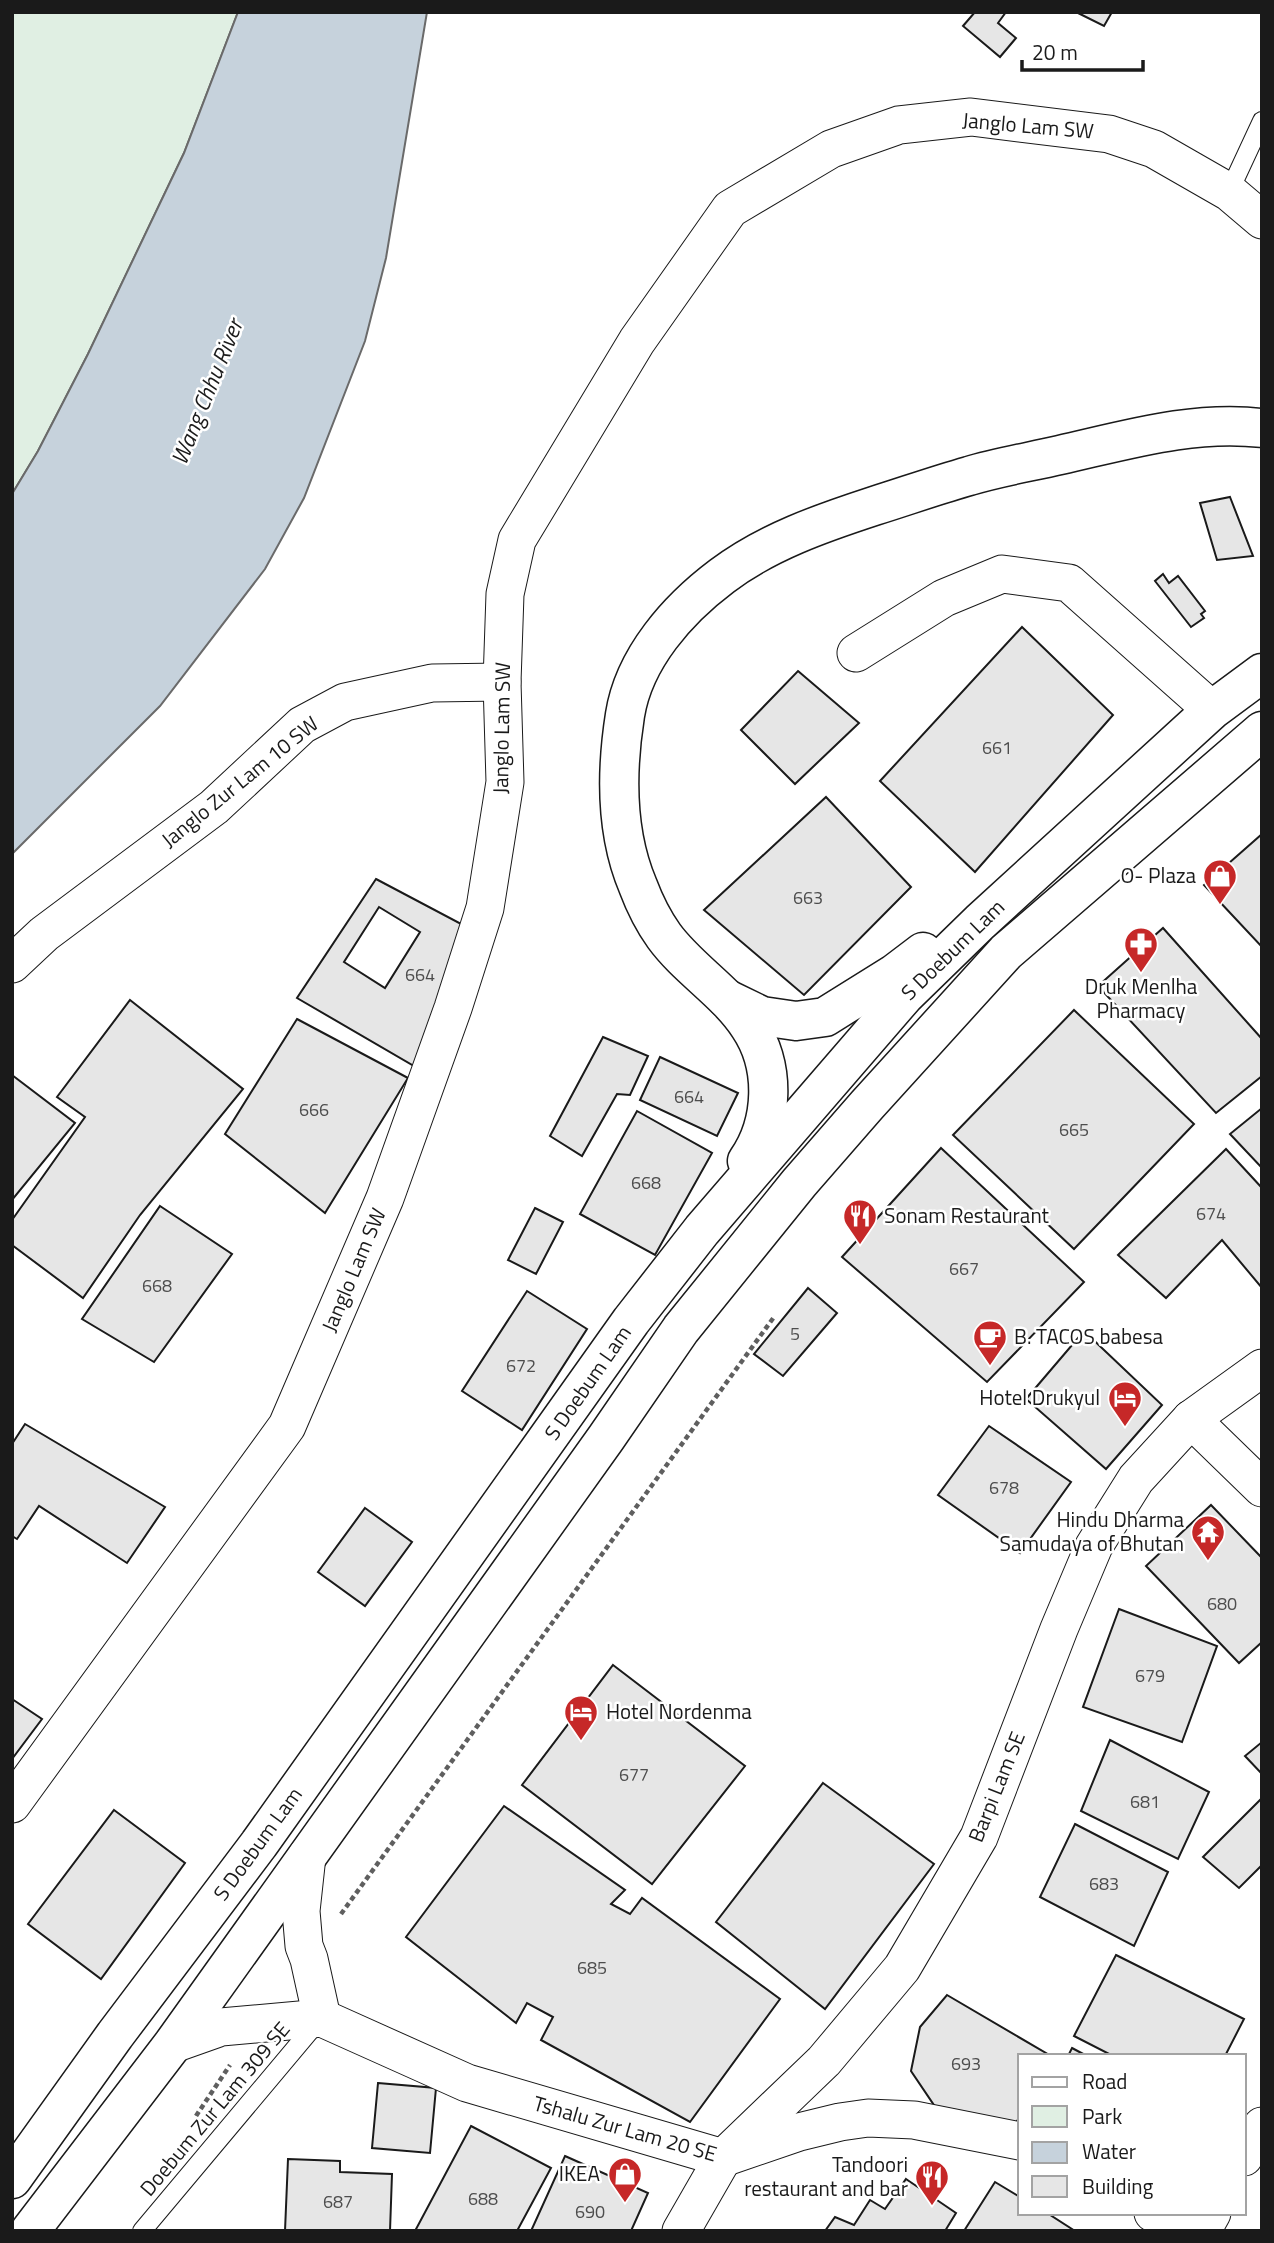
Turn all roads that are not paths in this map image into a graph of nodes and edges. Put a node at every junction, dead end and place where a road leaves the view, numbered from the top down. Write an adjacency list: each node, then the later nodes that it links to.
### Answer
1 (1262, 121): 2 (lane)
2 (1229, 192): 3 (street, Janglo Lam SW); 7 (street, Janglo Lam SW)
3 (1262, 220)
4 (1262, 428): 14 (highway)
5 (856, 653): 8 (street)
6 (1262, 673): 8 (highway, S Doebum Lam)
7 (502, 682): 13 (street, Janglo Zur Lam 10 SW); 19 (street, Janglo Lam SW)
8 (1212, 710): 12 (highway, S Doebum Lam)
9 (1262, 731): 11 (highway, S Doebum Lam)
10 (1262, 746): 11 (highway)
11 (1224, 762): 20 (highway, S Doebum Lam)
12 (979, 922): 14 (highway); 15 (highway, S Doebum Lam)
13 (12, 964)
14 (725, 998): 15 (highway)
15 (693, 1241): 27 (highway, S Doebum Lam)
16 (1262, 1367): 17 (street, Barpi Lam SE)
17 (1191, 1419): 18 (street); 26 (street, Barpi Lam SE)
18 (1262, 1488)
19 (12, 1804)
20 (307, 1856): 21 (street); 22 (highway, S Doebum Lam)
21 (322, 2018): 22 (street); 26 (street, Tshalu Zur Lam 20 SE); 31 (lane, Doebum Zur Lam 309 SE)
22 (173, 2044): 30 (highway, S Doebum Lam)
23 (1262, 2126): 25 (street)
24 (1018, 2141): 26 (street, Tshalu Zur Lam 20 SE)
25 (1246, 2154)
26 (723, 2158): 32 (street, Barpi Lam SE)
27 (12, 2179)
28 (1156, 2215): 33 (street)
29 (1211, 2215): 34 (street)
30 (30, 2231)
31 (142, 2231)
32 (681, 2231)
33 (1183, 2231)
34 (1202, 2231)

